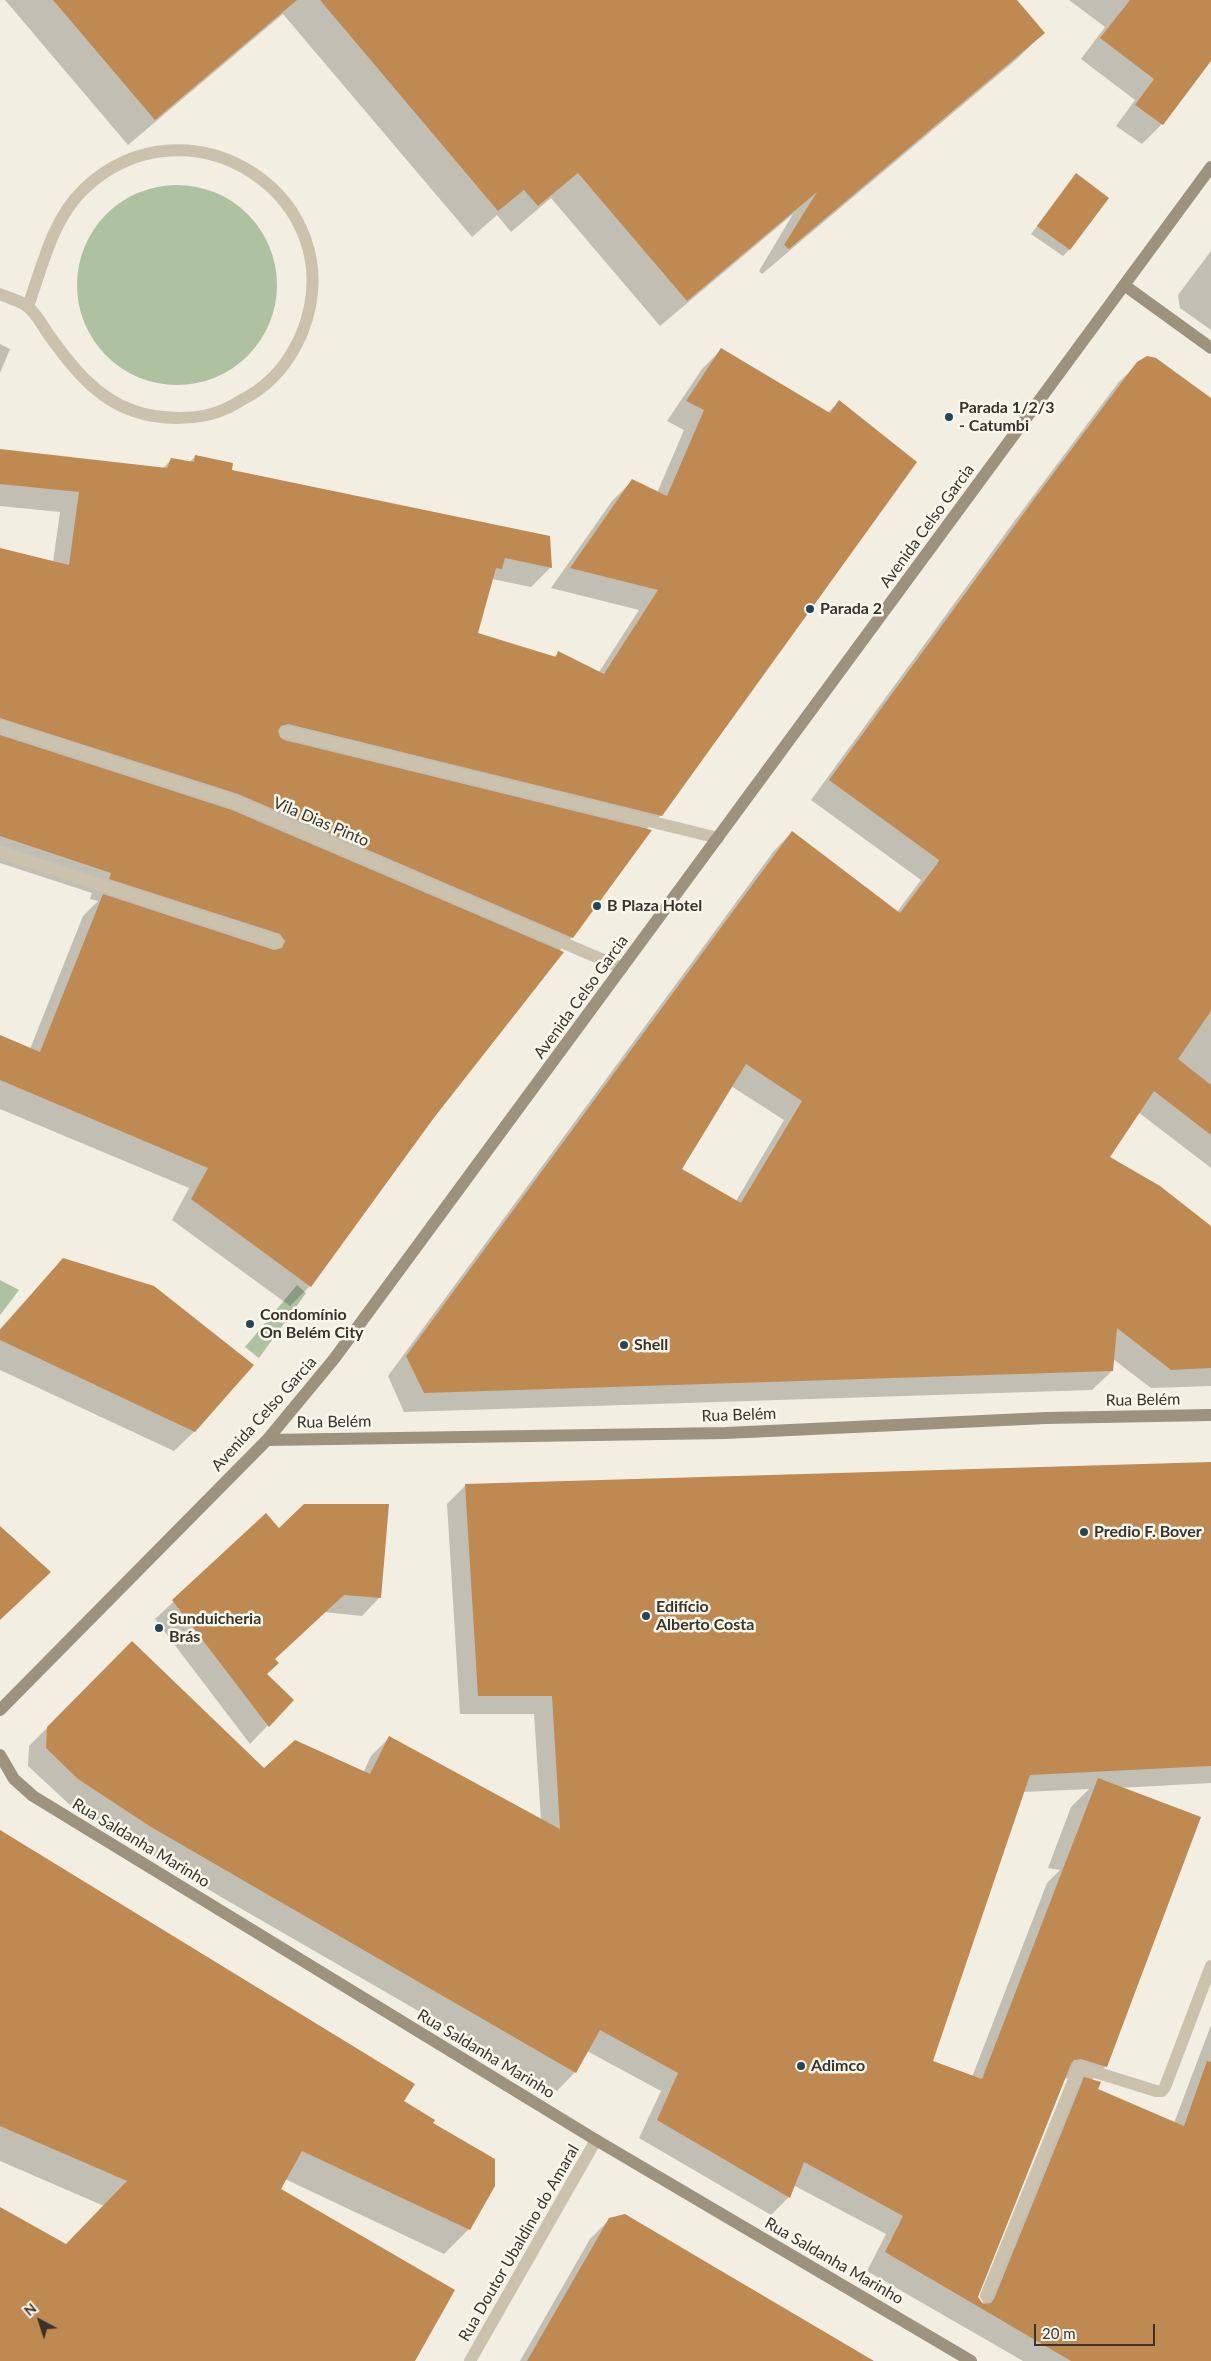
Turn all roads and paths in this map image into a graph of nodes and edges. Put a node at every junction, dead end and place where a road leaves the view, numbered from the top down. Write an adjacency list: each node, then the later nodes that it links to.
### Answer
1 (1211, 167): 2 (main road, Avenida Celso Garcia)
2 (1124, 285): 5 (main road); 8 (main road, Avenida Celso Garcia)
3 (0, 294): 4 (street)
4 (28, 306): 4 (street)
5 (1211, 348)
6 (0, 726): 11 (street, Vila Dias Pinto)
7 (286, 732): 8 (street)
8 (718, 838): 11 (main road, Avenida Celso Garcia)
9 (0, 852): 10 (street)
10 (277, 942)
11 (622, 968): 13 (main road, Avenida Celso Garcia)
12 (1211, 1415): 13 (main road, Rua Belém)
13 (267, 1440): 14 (main road, Avenida Celso Garcia)
14 (0, 1710)
15 (0, 1755): 17 (main road, Rua Saldanha Marinho)
16 (1211, 1966): 18 (street)
17 (596, 2140): 19 (street, Rua Doutor Ubaldino do Amaral); 20 (main road, Rua Saldanha Marinho)
18 (986, 2296)
19 (470, 2361)
20 (971, 2361)

